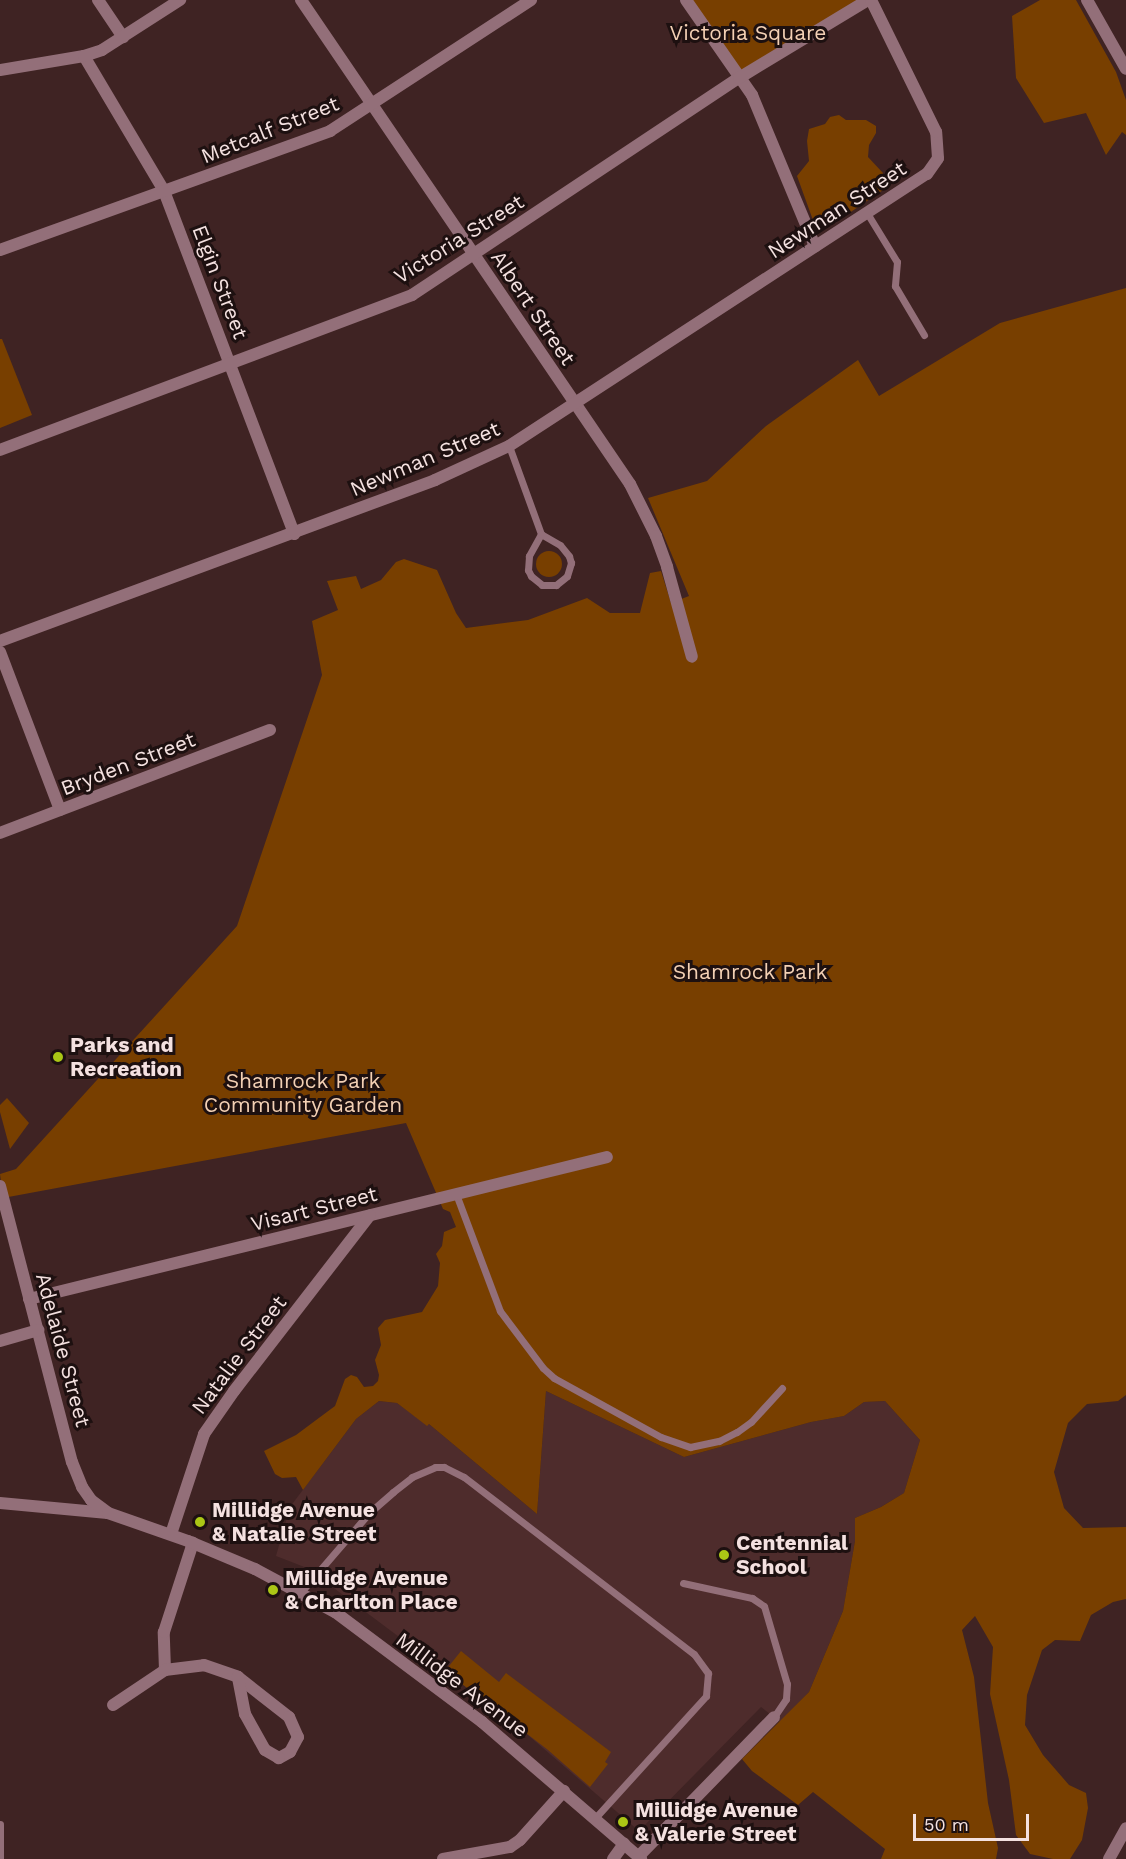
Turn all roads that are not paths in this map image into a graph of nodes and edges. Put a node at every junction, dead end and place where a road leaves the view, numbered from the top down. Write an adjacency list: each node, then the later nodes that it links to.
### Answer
1 (98, 0): 8 (street)
2 (180, 0): 8 (street)
3 (301, 0): 13 (street, Albert Street)
4 (531, 0): 13 (street, Metcalf Street)
5 (686, 0): 12 (street)
6 (869, 0): 12 (street, Victoria Street); 15 (street, Newman Street)
7 (1087, 0): 10 (street)
8 (123, 38): 9 (street)
9 (84, 56): 11 (street); 14 (street, Elgin Street)
10 (1126, 69)
11 (0, 70)
12 (739, 78): 16 (street); 18 (street, Victoria Street)
13 (373, 105): 14 (street, Metcalf Street); 18 (street, Albert Street)
14 (164, 191): 17 (street, Metcalf Street); 20 (street, Elgin Street)
15 (867, 213): 16 (street, Newman Street); 19 (lane)
16 (815, 246): 21 (street, Newman Street)
17 (0, 250)
18 (474, 255): 20 (street, Victoria Street); 21 (street, Albert Street)
19 (924, 335)
20 (230, 364): 23 (street, Victoria Street); 24 (street, Elgin Street)
21 (574, 403): 22 (street, Newman Street); 28 (street, Albert Street)
22 (509, 446): 24 (street, Newman Street); 25 (lane)
23 (0, 450)
24 (294, 534): 26 (street, Newman Street)
25 (541, 534): 25 (lane)
26 (0, 641)
27 (0, 652): 30 (street)
28 (692, 657)
29 (270, 730): 30 (street, Bryden Street)
30 (60, 810): 31 (street, Bryden Street)
31 (0, 833)
32 (607, 1156): 34 (street, Visart Street)
33 (0, 1186): 36 (street, Adelaide Street)
34 (456, 1194): 35 (street, Visart Street); 39 (lane)
35 (370, 1215): 36 (street, Visart Street); 42 (street, Natalie Street)
36 (29, 1299): 37 (street, Adelaide Street)
37 (38, 1330): 38 (street); 41 (street, Adelaide Street)
38 (0, 1341)
39 (782, 1388)
40 (0, 1503): 41 (street)
41 (108, 1513): 42 (street, Millidge Avenue)
42 (171, 1534): 43 (street, Millidge Avenue)
43 (193, 1543): 45 (street, Millidge Avenue); 46 (street)
44 (683, 1583): 49 (lane)
45 (301, 1592): 50 (street, Millidge Avenue); 51 (lane)
46 (165, 1670): 47 (street); 48 (street)
47 (238, 1677): 47 (street)
48 (113, 1705)
49 (774, 1717): 56 (street)
50 (564, 1791): 51 (street, Millidge Avenue); 57 (street)
51 (595, 1818): 54 (street, Millidge Avenue)
52 (0, 1824): 55 (lane)
53 (1126, 1828): 59 (street)
54 (624, 1844): 56 (street, Millidge Avenue); 58 (street)
55 (0, 1858)
56 (640, 1858)
57 (442, 1859)
58 (613, 1859)
59 (1109, 1859)

